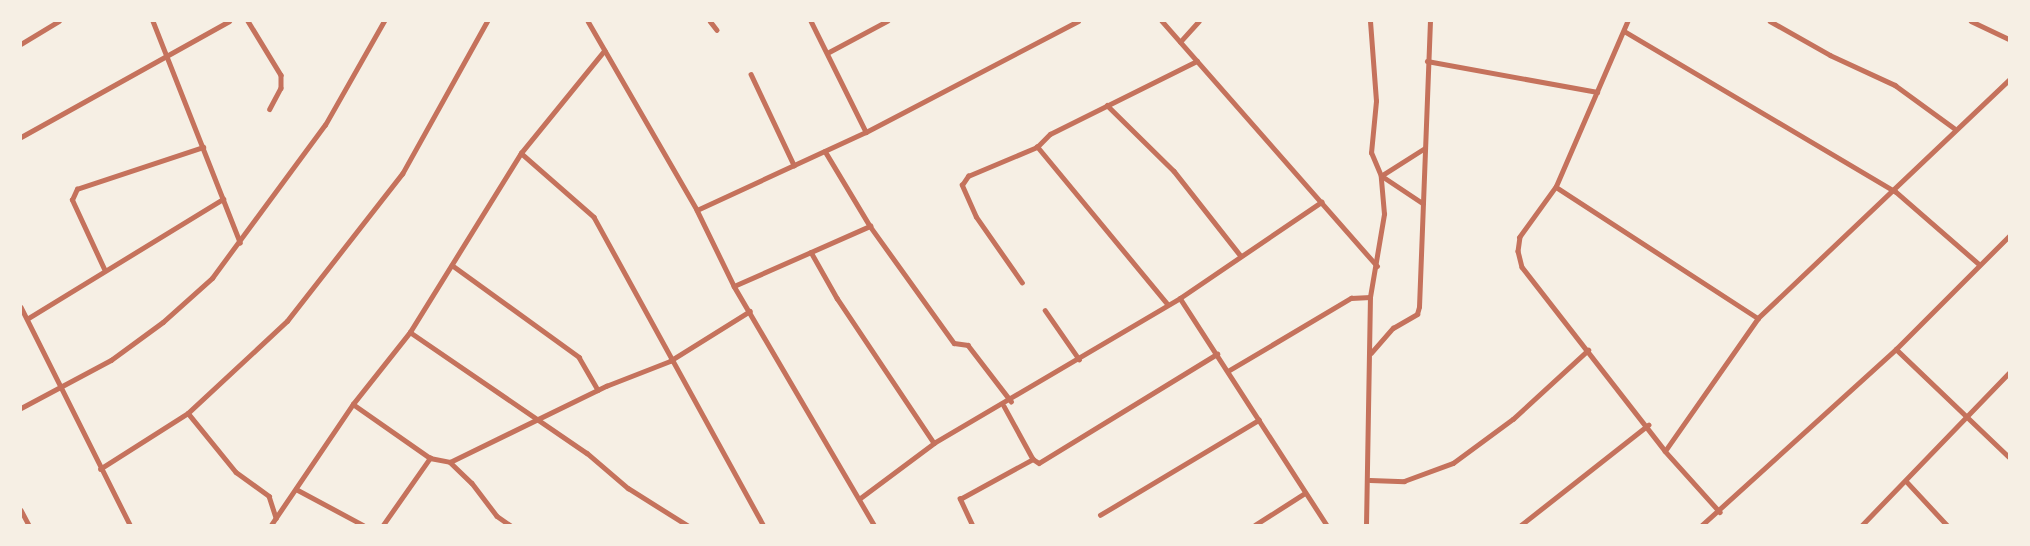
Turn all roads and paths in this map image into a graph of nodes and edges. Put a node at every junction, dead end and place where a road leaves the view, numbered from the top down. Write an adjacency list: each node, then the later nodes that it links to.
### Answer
1 (59, 21): 23 (street)
2 (153, 21): 26 (street)
3 (229, 21): 26 (street)
4 (248, 21): 33 (street)
5 (384, 21): 52 (street)
6 (487, 21): 84 (street)
7 (588, 21): 24 (street)
8 (710, 21): 19 (street)
9 (811, 21): 25 (street)
10 (887, 21): 25 (street)
11 (1078, 21): 35 (street)
12 (1162, 21): 22 (street)
13 (1198, 21): 22 (street)
14 (1371, 21): 43 (street)
15 (1430, 21): 28 (street)
16 (1628, 21): 20 (street)
17 (1770, 21): 34 (street)
18 (1971, 21): 21 (street)
19 (717, 30)
20 (1624, 31): 31 (street); 45 (street)
21 (2009, 39)
22 (1180, 42): 27 (street)
23 (21, 44)
24 (604, 51): 41 (street); 49 (street)
25 (829, 52): 35 (street)
26 (167, 55): 36 (street); 37 (street)
27 (1197, 61): 32 (street); 47 (street)
28 (1427, 61): 31 (street); 39 (street)
29 (751, 74): 42 (street)
30 (2009, 80): 34 (street)
31 (1598, 92): 44 (street)
32 (1107, 105): 38 (street); 54 (street)
33 (270, 109)
34 (1954, 128): 45 (street)
35 (866, 132): 40 (street)
36 (21, 137)
37 (203, 147): 46 (street); 58 (street)
38 (1037, 147): 59 (street); 63 (street)
39 (1425, 148): 43 (street); 48 (street)
40 (825, 151): 42 (street); 50 (street)
41 (521, 153): 56 (street); 75 (street)
42 (794, 165): 49 (street)
43 (1381, 176): 48 (street); 57 (street)
44 (1556, 187): 67 (street); 71 (street)
45 (1894, 192): 55 (street); 67 (street)
46 (223, 199): 52 (street); 58 (street)
47 (1321, 202): 54 (street); 57 (street)
48 (1423, 204): 72 (street)
49 (697, 210): 60 (street)
50 (870, 226): 53 (street); 80 (street)
51 (2009, 236): 55 (street)
52 (240, 242): 78 (street)
53 (811, 252): 60 (street); 89 (street)
54 (1241, 256): 62 (street)
55 (1979, 264): 70 (street)
56 (452, 265): 69 (street); 79 (street)
57 (1377, 266): 61 (street)
58 (104, 269): 68 (street)
59 (1022, 283)
60 (734, 286): 65 (street)
61 (1370, 297): 72 (street); 76 (street)
62 (1180, 298): 63 (street); 73 (street)
63 (1167, 304): 74 (street)
64 (21, 307): 68 (street)
65 (750, 310): 75 (street); 100 (street)
66 (1045, 310): 74 (street)
67 (1758, 318): 90 (street)
68 (27, 320): 78 (street)
69 (410, 332): 81 (street); 86 (street)
70 (1896, 349): 85 (street); 102 (street)
71 (1588, 350): 88 (street); 96 (street)
72 (1371, 353): 96 (street)
73 (1217, 354): 76 (street); 93 (street)
74 (1079, 359): 80 (street)
75 (670, 361): 79 (street); 112 (street)
76 (1228, 371): 87 (street)
77 (2009, 373): 85 (street)
78 (61, 388): 83 (street); 95 (street)
79 (598, 390): 86 (street)
80 (1011, 401): 82 (street)
81 (353, 404): 92 (street); 98 (street)
82 (1004, 406): 89 (street); 93 (street)
83 (21, 408)
84 (188, 413): 95 (street); 104 (street)
85 (1965, 415): 91 (street); 97 (street)
86 (536, 420): 94 (street); 111 (street)
87 (1259, 420): 99 (street); 103 (street)
88 (1648, 425): 90 (street); 118 (street)
89 (934, 443): 100 (street)
90 (1665, 451): 102 (street)
91 (2009, 457)
92 (430, 458): 94 (street); 109 (street)
93 (1033, 459): 114 (street)
94 (450, 462): 110 (street)
95 (100, 469): 106 (street)
96 (1370, 480): 117 (street)
97 (1907, 482): 120 (street); 121 (street)
98 (296, 489): 104 (street); 108 (street)
99 (1305, 493): 115 (street); 116 (street)
100 (859, 499): 113 (street)
101 (21, 510): 105 (street)
102 (1720, 512): 119 (street)
103 (1100, 515)
104 (276, 518): 107 (street)
105 (29, 525)
106 (130, 525)
107 (271, 525)
108 (363, 525)
109 (383, 525)
110 (510, 525)
111 (687, 525)
112 (763, 525)
113 (874, 525)
114 (972, 525)
115 (1255, 525)
116 (1327, 525)
117 (1366, 525)
118 (1521, 525)
119 (1702, 525)
120 (1862, 525)
121 (1947, 525)

